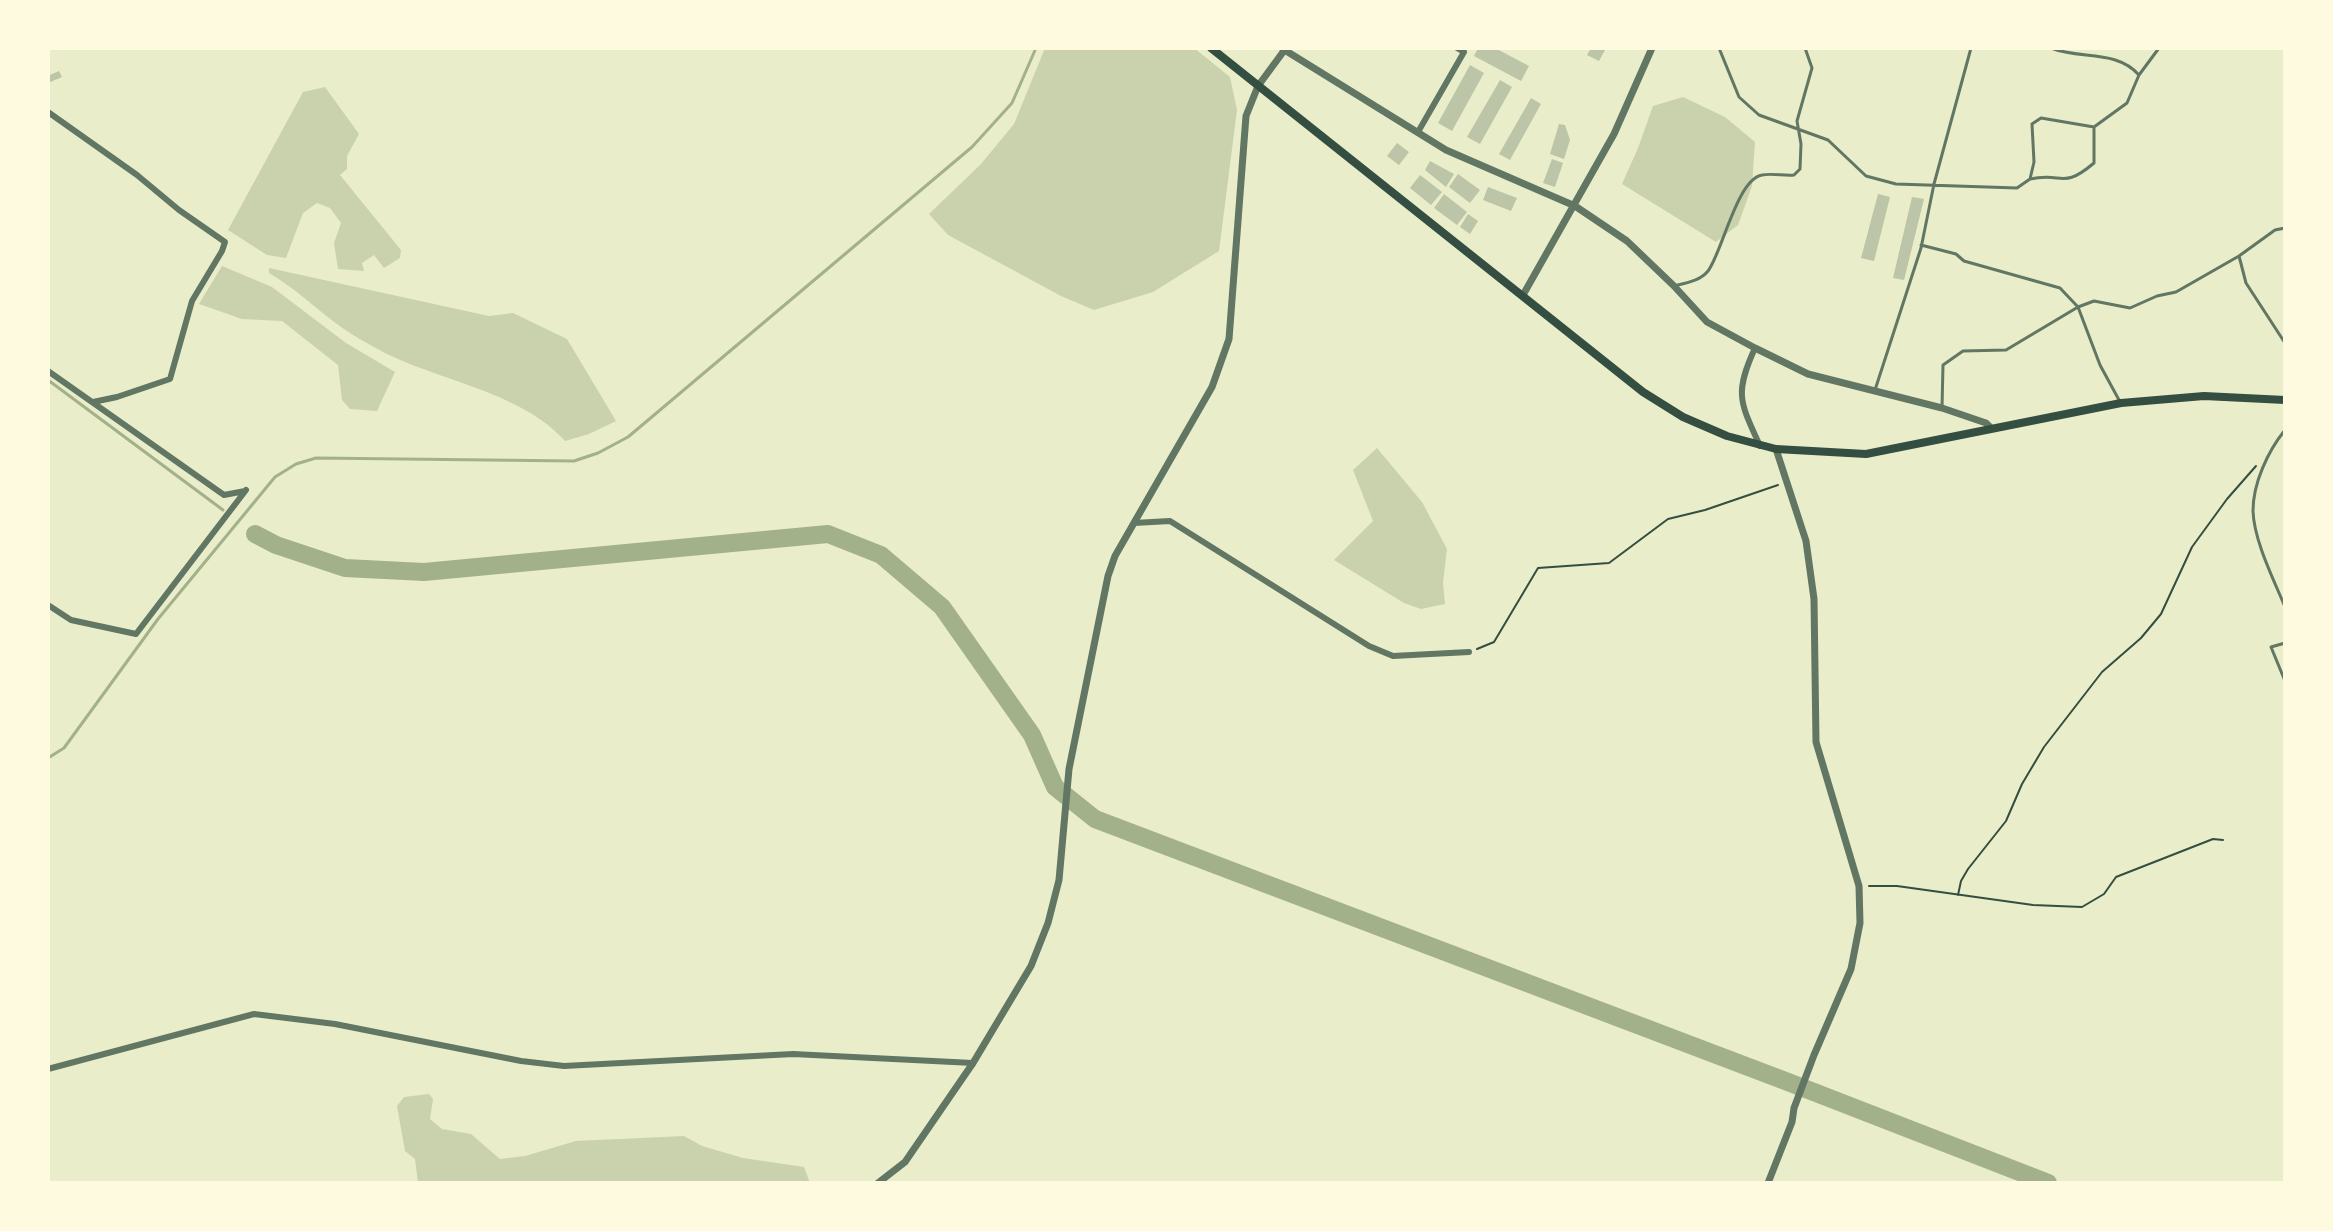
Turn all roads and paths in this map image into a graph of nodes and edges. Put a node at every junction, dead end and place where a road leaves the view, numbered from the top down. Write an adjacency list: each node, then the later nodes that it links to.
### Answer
1 (1211, 48): 11 (main road)
2 (1457, 48): 15 (street)
3 (1652, 48): 18 (street)
4 (1719, 48): 14 (lane)
5 (1805, 48): 14 (lane)
6 (1971, 48): 17 (lane)
7 (2051, 48): 10 (lane)
8 (2159, 48): 10 (lane)
9 (1284, 49): 11 (street); 15 (street)
10 (2139, 75): 13 (lane)
11 (1258, 86): 23 (main road); 39 (street)
12 (48, 112): 30 (street)
13 (2094, 127): 16 (lane); 16 (lane)
14 (1798, 129): 17 (lane); 22 (lane)
15 (1418, 132): 18 (street)
16 (2030, 179): 17 (lane)
17 (1934, 184): 20 (lane)
18 (1575, 206): 22 (street); 23 (street)
19 (2285, 228): 21 (lane)
20 (1921, 245): 24 (lane); 28 (lane)
21 (2239, 256): 24 (lane); 25 (lane)
22 (1674, 286): 26 (street)
23 (1523, 295): 35 (main road)
24 (2078, 307): 31 (lane); 32 (lane)
25 (2285, 343)
26 (1755, 348): 28 (street); 35 (street)
27 (48, 371): 30 (street)
28 (1875, 390): 32 (street)
29 (2285, 400): 31 (main road)
30 (93, 402): 40 (street)
31 (2121, 403): 33 (main road)
32 (1942, 408): 33 (street)
33 (1991, 428): 36 (main road)
34 (2285, 430): 37 (lane)
35 (1760, 446): 36 (main road)
36 (1776, 449): 38 (street)
37 (2265, 457): 41 (lane); 47 (path)
38 (1787, 482): 43 (path); 46 (street)
39 (1134, 523): 43 (street); 48 (street)
40 (48, 605)
41 (2285, 607)
42 (2285, 643): 44 (lane)
43 (1469, 652)
44 (2285, 681)
45 (2223, 840): 47 (path)
46 (1859, 886): 47 (path); 51 (street)
47 (1958, 895)
48 (973, 1063): 49 (street); 50 (street)
49 (48, 1069)
50 (878, 1183)
51 (1768, 1183)

